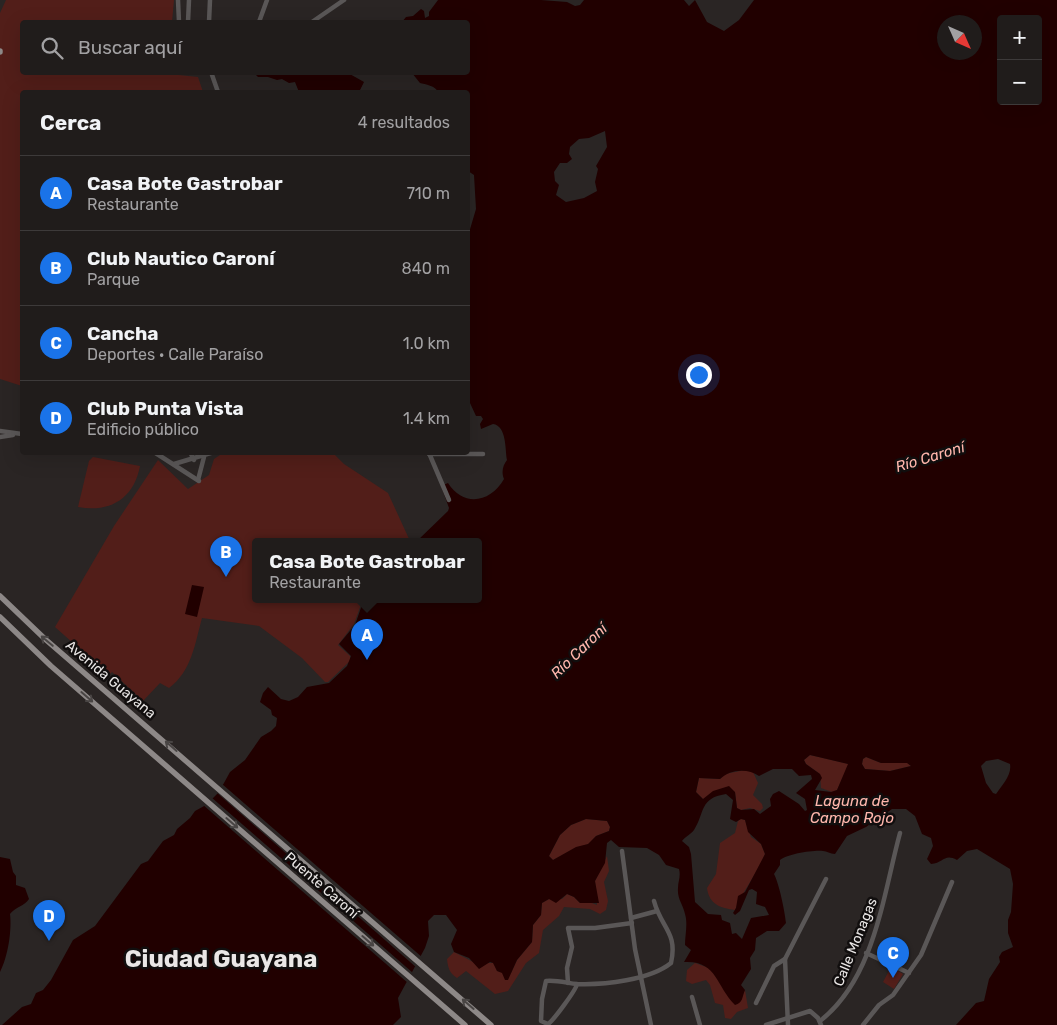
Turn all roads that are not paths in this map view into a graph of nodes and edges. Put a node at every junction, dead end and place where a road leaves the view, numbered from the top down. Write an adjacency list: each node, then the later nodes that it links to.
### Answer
1 (178, 0): 6 (street)
2 (189, 0): 7 (street)
3 (210, 0): 8 (street)
4 (267, 0): 9 (street)
5 (342, 1): 10 (street)
6 (179, 20)
7 (188, 20)
8 (209, 20)
9 (260, 20)
10 (315, 20)
11 (212, 75): 12 (street)
12 (217, 90)
13 (0, 431): 14 (street)
14 (20, 434): 15 (street)
15 (0, 437)
16 (470, 454): 17 (street)
17 (483, 454)
18 (159, 455): 24 (street)
19 (192, 455): 23 (street)
20 (208, 455): 22 (street)
21 (430, 455): 25 (street)
22 (204, 457): 23 (street); 24 (street)
23 (194, 460): 24 (street)
24 (174, 464)
25 (449, 500)
26 (0, 596): 28 (main road, Avenida Guayana, one-way to 26)
27 (0, 617): 29 (main road, Avenida Guayana, one-way to 29)
28 (208, 778): 48 (main road, Puente Caroní, one-way to 28)
29 (196, 791): 47 (main road, Puente Caroní, one-way to 47)
30 (900, 833): 37 (street, Calle Monagas)
31 (622, 850): 36 (street)
32 (826, 879): 38 (street)
33 (952, 882): 39 (street)
34 (654, 901): 35 (street)
35 (657, 911): 36 (street); 40 (street)
36 (632, 921): 40 (street); 41 (street)
37 (866, 953): 39 (street); 46 (street, Calle Monagas)
38 (785, 959): 44 (street); 45 (street)
39 (909, 973): 53 (street)
40 (641, 976): 42 (street); 49 (street)
41 (568, 983): 42 (street); 42 (street)
42 (577, 984)
43 (692, 997): 50 (street)
44 (756, 1003)
45 (787, 1018): 46 (street); 51 (street); 52 (street)
46 (821, 1023)
47 (465, 1025)
48 (491, 1025)
49 (651, 1025)
50 (700, 1025)
51 (766, 1025)
52 (788, 1025)
53 (863, 1025)

